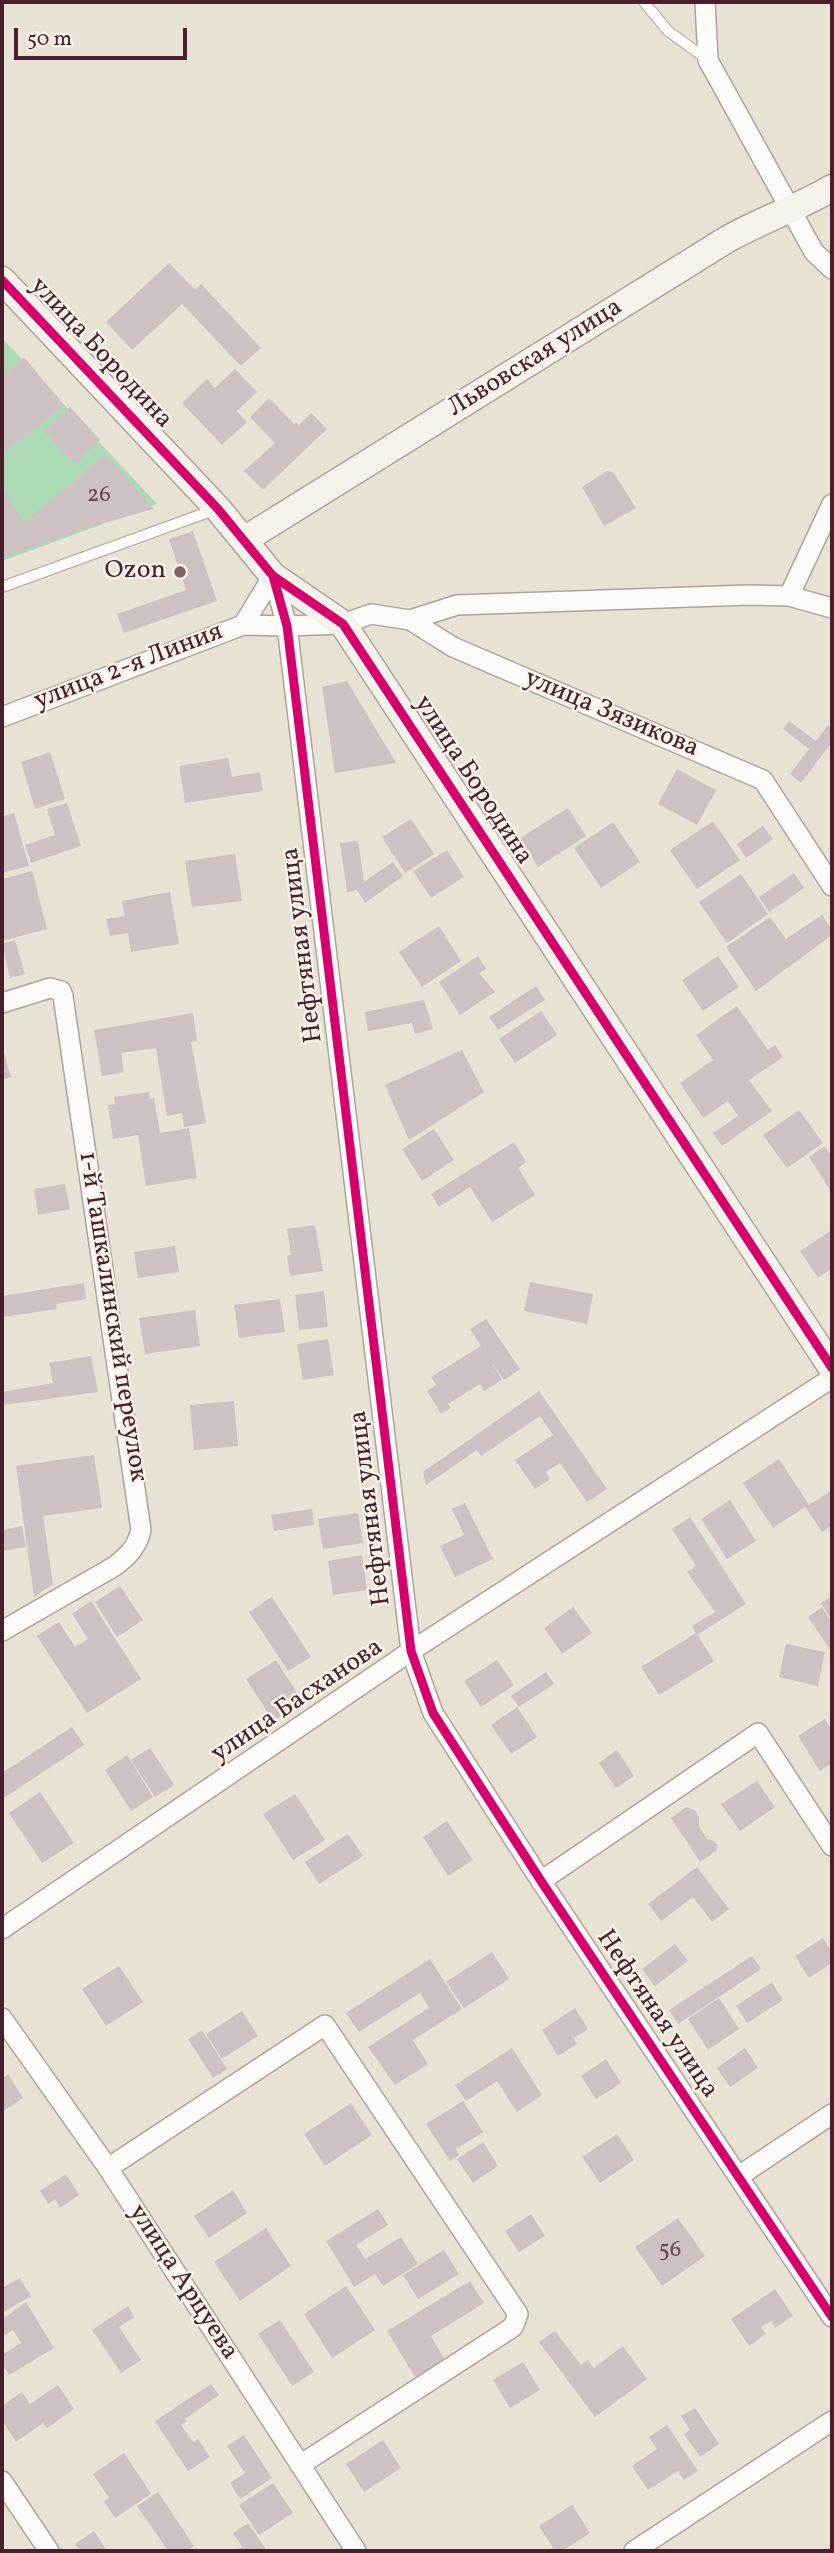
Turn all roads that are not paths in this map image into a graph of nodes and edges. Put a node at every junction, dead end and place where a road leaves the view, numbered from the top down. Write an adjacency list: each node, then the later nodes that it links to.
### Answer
1 (644, 2): 3 (lane)
2 (705, 2): 3 (street)
3 (708, 60): 5 (street)
4 (832, 188): 5 (street, Львовская улица)
5 (791, 209): 6 (street); 10 (street, Львовская улица)
6 (832, 269)
7 (2, 280): 9 (street, улица Бородина)
8 (832, 504): 13 (street)
9 (218, 509): 10 (street, улица Бородина); 12 (lane)
10 (244, 540): 11 (street, улица Бородина)
11 (273, 576): 16 (street, улица Бородина); 17 (street, улица 2-я Линия); 18 (street, Нефтяная улица)
12 (2, 587)
13 (789, 596): 14 (street); 15 (street)
14 (832, 608)
15 (410, 620): 16 (street, улица Зязикова); 20 (street, улица Зязикова)
16 (343, 624): 18 (street, улица Зязикова); 22 (street, улица Бородина)
17 (243, 625): 18 (street, улица Зязикова); 19 (street, улица 2-я Линия)
18 (287, 626): 25 (street, Нефтяная улица)
19 (2, 717)
20 (832, 886)
21 (2, 1003): 24 (street, 1-й Ташкалинский переулок)
22 (832, 1368)
23 (832, 1378): 25 (street, улица Басханова)
24 (2, 1631)
25 (411, 1651): 27 (street, Нефтяная улица); 28 (street, улица Басханова)
26 (832, 1846): 27 (street)
27 (541, 1881): 32 (street, Нефтяная улица)
28 (2, 1929)
29 (2, 2018): 31 (street, улица Арцуева)
30 (832, 2114): 32 (street)
31 (108, 2168): 35 (street, улица Арцуева); 35 (street)
32 (739, 2176): 33 (street, Нефтяная улица)
33 (832, 2317)
34 (832, 2421): 37 (street)
35 (300, 2465): 39 (street, улица Арцуева)
36 (2, 2481): 38 (street)
37 (658, 2545): 40 (street)
38 (49, 2551)
39 (356, 2551)
40 (634, 2551)

